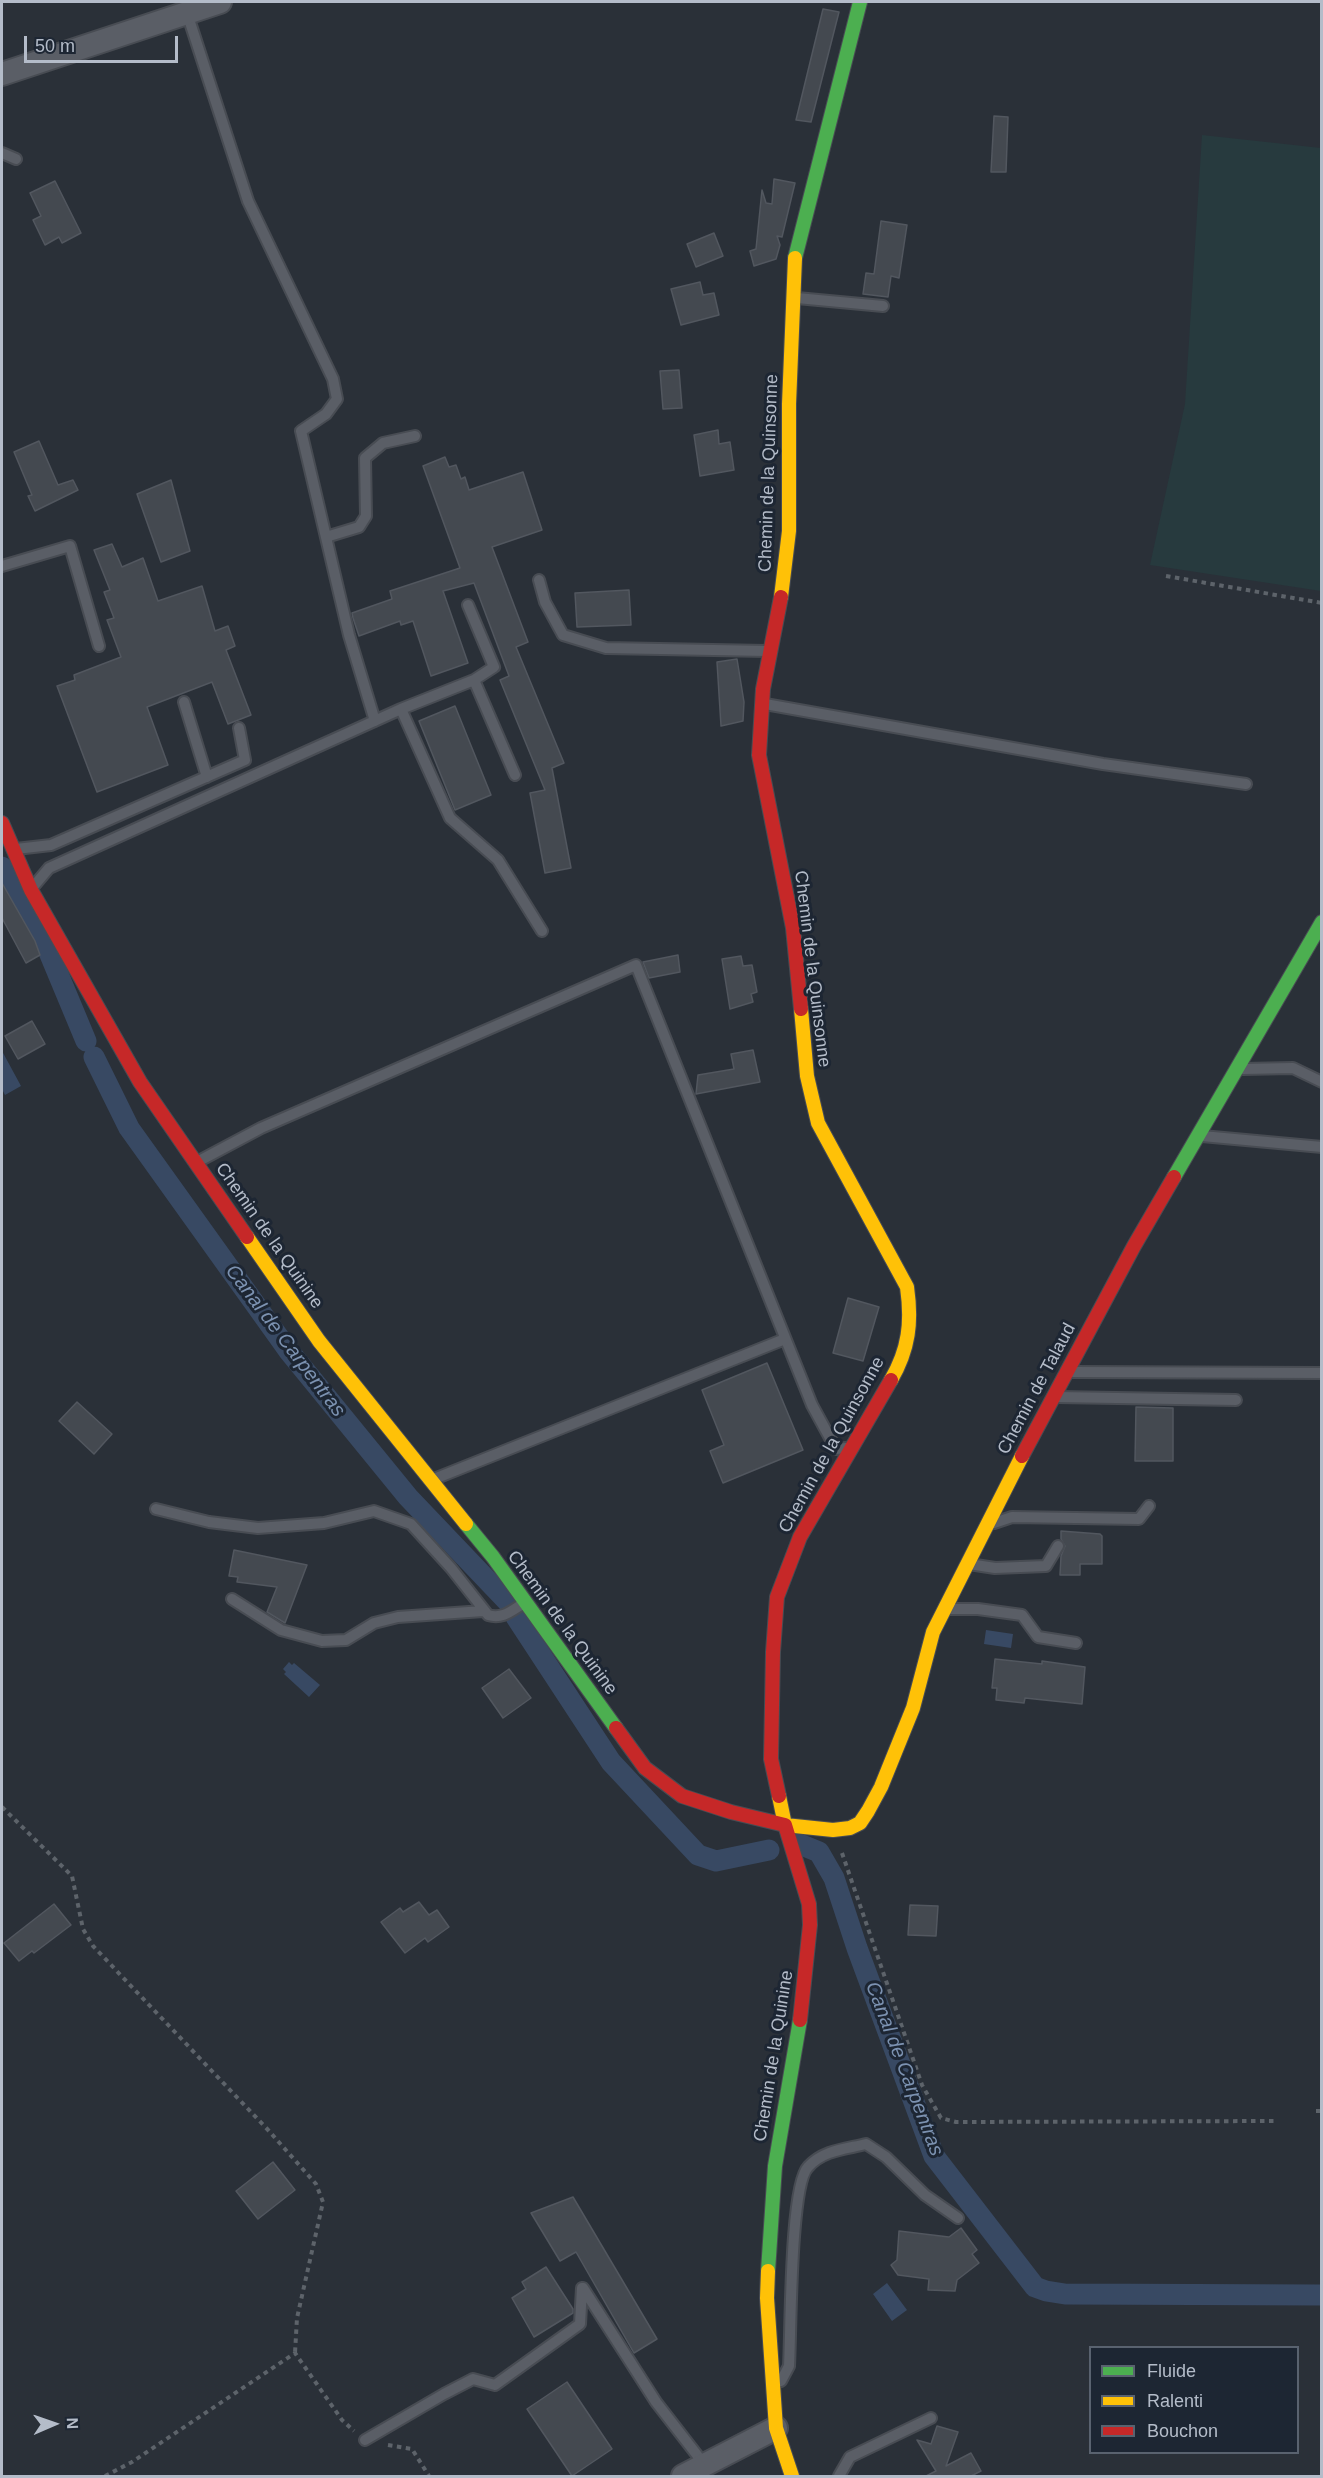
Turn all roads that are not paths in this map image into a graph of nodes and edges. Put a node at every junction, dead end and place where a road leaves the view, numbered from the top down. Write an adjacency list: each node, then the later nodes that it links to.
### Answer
1 (220, 2): 3 (street)
2 (860, 2): 7 (street, Chemin de la Quinsonne)
3 (187, 13): 4 (street); 10 (lane)
4 (2, 74)
5 (2, 153): 6 (lane)
6 (16, 159)
7 (793, 298): 8 (lane); 15 (street, Chemin de la Quinsonne)
8 (883, 306)
9 (415, 436): 10 (lane)
10 (326, 537): 20 (lane)
11 (2, 566): 14 (lane)
12 (539, 580): 15 (lane)
13 (468, 605): 16 (lane)
14 (99, 646)
15 (770, 651): 18 (street, Chemin de la Quinsonne)
16 (474, 680): 19 (lane); 22 (lane)
17 (184, 702): 23 (lane)
18 (761, 703): 24 (lane); 41 (street, Chemin de la Quinsonne)
19 (401, 709): 20 (lane); 29 (lane)
20 (375, 721): 27 (lane)
21 (239, 728): 23 (lane)
22 (515, 775)
23 (207, 777): 26 (lane)
24 (1246, 784)
25 (2, 823): 26 (street, Chemin de la Quinine)
26 (13, 850): 27 (street, Chemin de la Quinine)
27 (31, 890): 35 (street, Chemin de la Quinine)
28 (1322, 922): 30 (street, Chemin de Talaud)
29 (542, 931)
30 (1316, 945): 31 (street, Chemin de Talaud)
31 (1236, 1069): 32 (lane); 33 (street, Chemin de Talaud)
32 (1322, 1082)
33 (1196, 1135): 34 (lane); 37 (street, Chemin de Talaud)
34 (1322, 1147)
35 (196, 1162): 36 (lane); 42 (street, Chemin de la Quinine)
36 (785, 1339): 41 (lane); 42 (lane)
37 (1067, 1372): 38 (lane); 39 (street, Chemin de Talaud)
38 (1322, 1373)
39 (1054, 1397): 40 (lane); 45 (street, Chemin de Talaud)
40 (1236, 1400)
41 (852, 1447): 53 (street, Chemin de la Quinsonne)
42 (432, 1481): 49 (street, Chemin de la Quinine)
43 (1149, 1506): 45 (lane)
44 (156, 1509): 51 (lane)
45 (985, 1526): 47 (street, Chemin de Talaud)
46 (1058, 1546): 47 (lane)
47 (966, 1564): 50 (street, Chemin de Talaud)
48 (232, 1599): 51 (lane)
49 (524, 1603): 51 (lane); 53 (street, Chemin de la Quinine)
50 (943, 1610): 52 (lane); 53 (street, Chemin de Talaud)
51 (483, 1611)
52 (1076, 1643)
53 (785, 1825): 55 (street, Chemin de la Quinine)
54 (958, 2218): 55 (lane)
55 (773, 2397): 57 (street, Chemin de la Quinine)
56 (931, 2418): 62 (lane)
57 (776, 2428): 59 (street); 61 (street, Chemin de la Quinine)
58 (365, 2440): 59 (lane)
59 (704, 2464): 60 (street)
60 (682, 2476)
61 (792, 2476)
62 (839, 2476)

